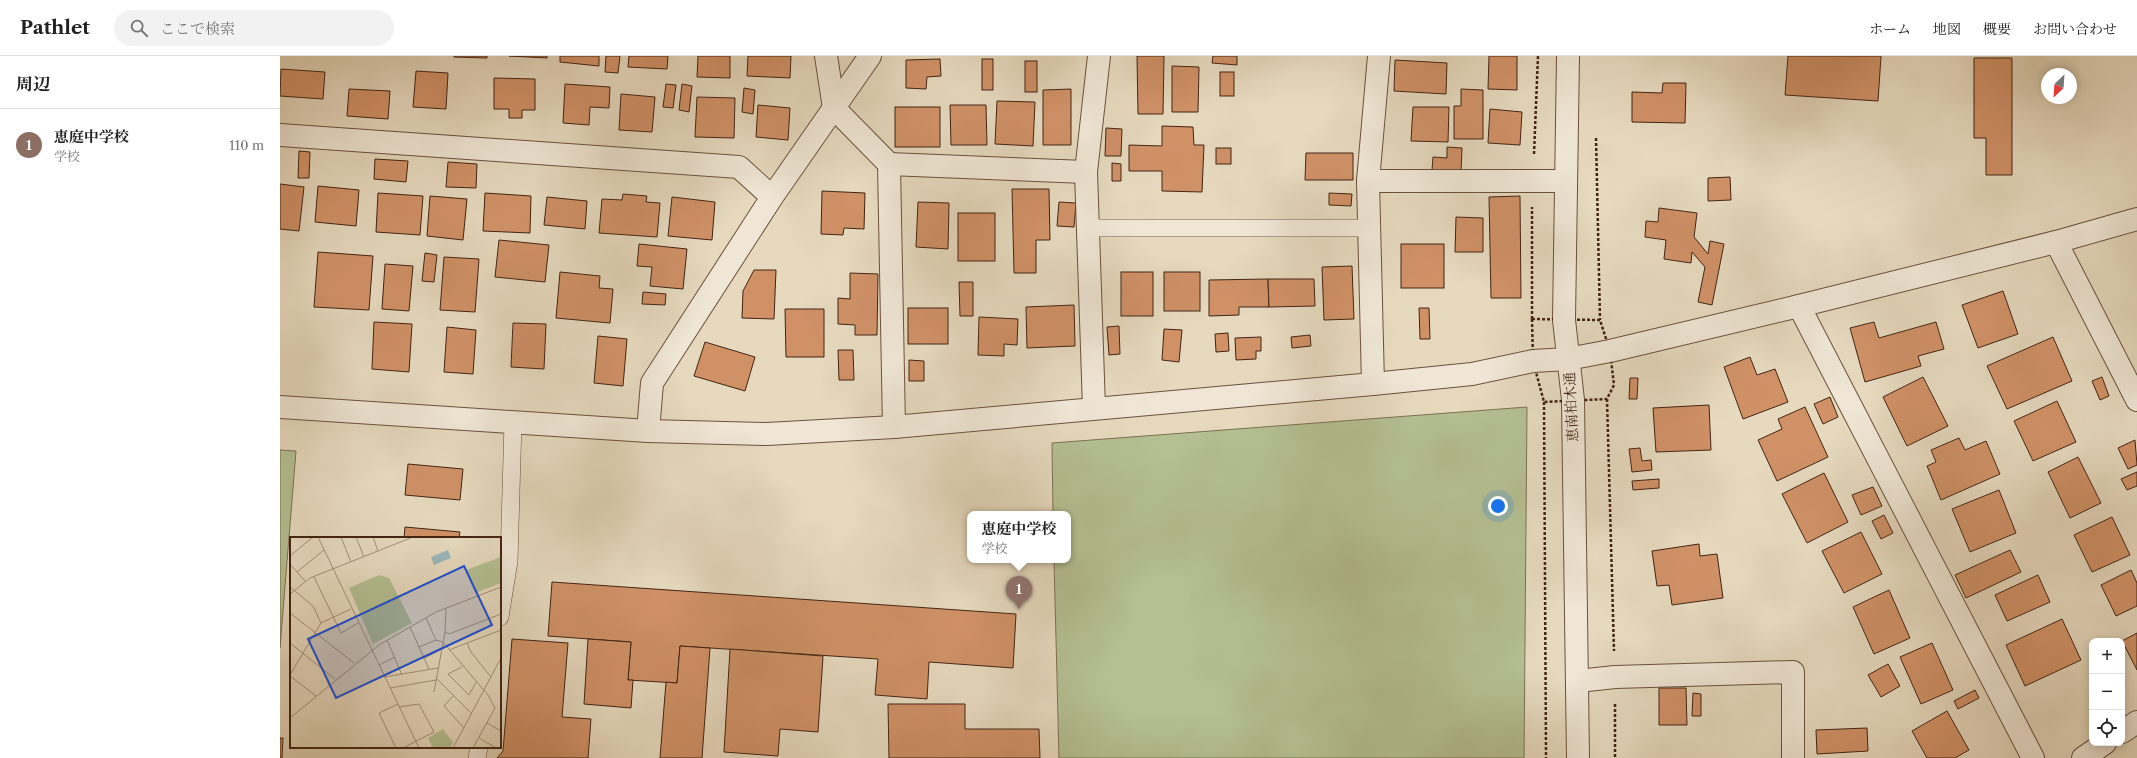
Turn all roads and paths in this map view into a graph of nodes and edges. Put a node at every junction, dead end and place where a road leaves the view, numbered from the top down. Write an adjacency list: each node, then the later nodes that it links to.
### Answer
1 (826, 56): 6 (street)
2 (870, 56): 6 (street)
3 (1099, 56): 10 (street)
4 (1379, 56): 11 (street)
5 (1568, 56): 12 (street, 恵南柏木通)
6 (834, 108): 9 (street); 13 (street)
7 (280, 135): 13 (street)
8 (1596, 136): 19 (path)
9 (889, 164): 10 (street); 28 (street)
10 (1086, 172): 15 (street)
11 (1368, 181): 12 (street); 16 (street)
12 (1565, 181): 20 (street, 恵南柏木通)
13 (772, 197): 29 (street)
14 (2137, 219): 17 (street)
15 (1088, 228): 16 (lane); 26 (street)
16 (1369, 228): 21 (street)
17 (2056, 242): 18 (street); 23 (street)
18 (1799, 306): 20 (street); 42 (street)
19 (1600, 320)
20 (1568, 358): 21 (street); 32 (street, 恵南柏木通)
21 (1373, 384): 26 (street)
22 (1607, 399): 31 (path)
23 (2137, 400)
24 (1544, 402): 38 (path)
25 (280, 407): 27 (street)
26 (1094, 408): 28 (street)
27 (513, 422): 29 (street); 30 (lane)
28 (894, 427): 29 (street)
29 (648, 431)
30 (501, 611)
31 (1615, 677): 32 (street); 40 (path); 41 (street)
32 (1578, 681): 39 (street, 恵南柏木通)
33 (2137, 722): 34 (street)
34 (2125, 730)
35 (2101, 746): 43 (street)
36 (479, 748): 37 (lane)
37 (478, 758)
38 (1546, 758)
39 (1578, 758)
40 (1615, 758)
41 (1793, 758)
42 (2033, 758)
43 (2083, 758)

